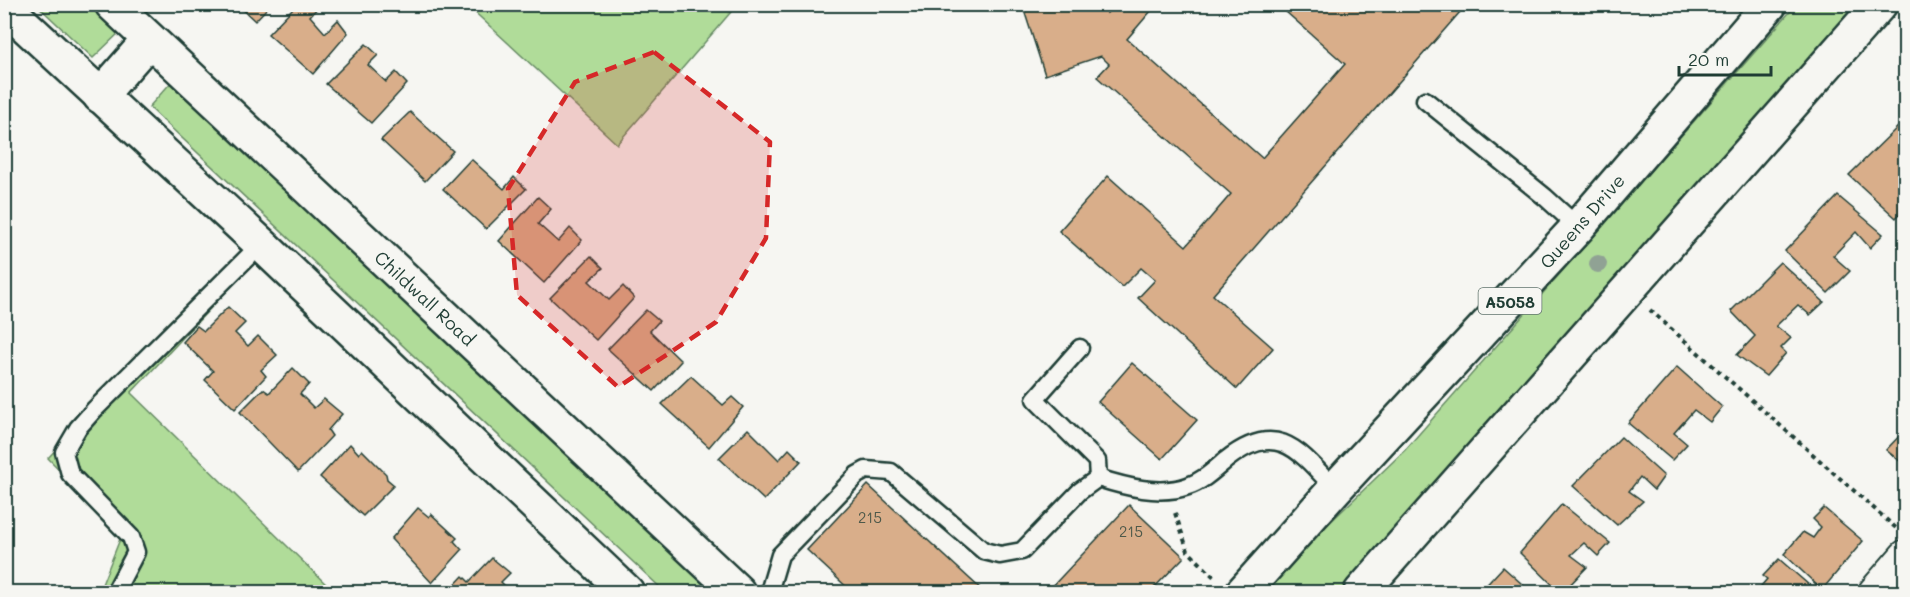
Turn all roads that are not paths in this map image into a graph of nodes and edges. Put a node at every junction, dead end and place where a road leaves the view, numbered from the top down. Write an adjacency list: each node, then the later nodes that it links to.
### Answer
1 (112, 4): 5 (main road, Childwall Road)
2 (1770, 4): 8 (main road, Queens Drive / A5058)
3 (1880, 4): 19 (main road)
4 (4, 6): 6 (main road)
5 (149, 39): 6 (main road); 17 (main road, Childwall Road)
6 (100, 96): 9 (main road)
7 (1425, 100): 8 (lane)
8 (1578, 227): 12 (main road, Queens Drive / A5058)
9 (261, 244): 15 (lane); 16 (main road)
10 (1080, 348): 11 (lane)
11 (1098, 478): 12 (lane); 18 (lane)
12 (1335, 489): 14 (main road, Queens Drive / A5058)
13 (1901, 543): 20 (street)
14 (1231, 587)
15 (115, 592)
16 (627, 592)
17 (738, 592)
18 (768, 592)
19 (1361, 592)
20 (1875, 592)

